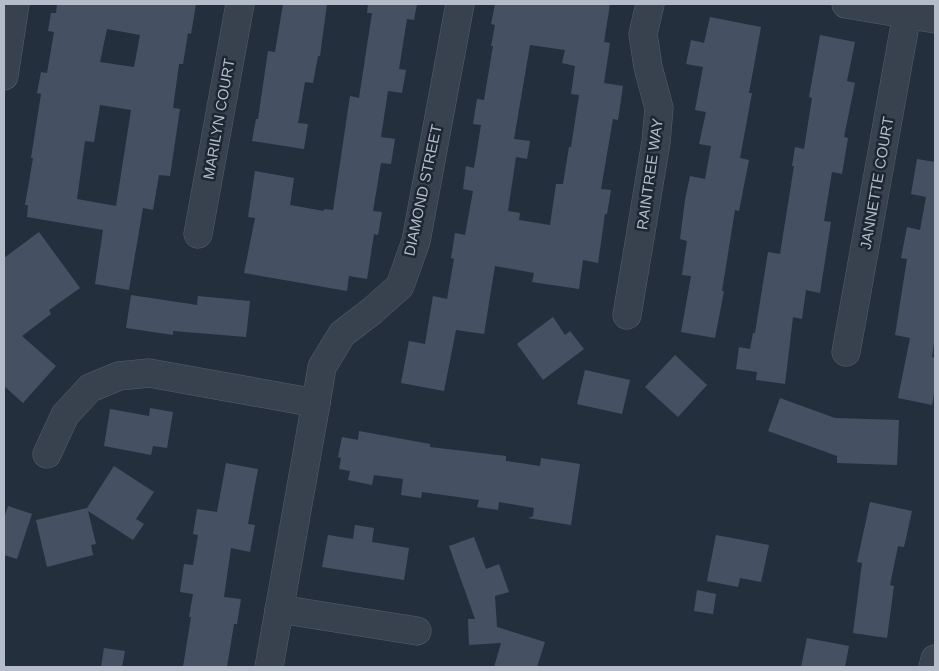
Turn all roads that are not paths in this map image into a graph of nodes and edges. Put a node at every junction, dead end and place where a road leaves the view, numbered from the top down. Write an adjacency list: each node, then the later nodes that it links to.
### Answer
1 (15, 4): 8 (street)
2 (240, 4): 9 (street, MARILYN COURT)
3 (460, 4): 12 (street, DIAMOND STREET)
4 (650, 4): 10 (street, RAINTREE WAY)
5 (846, 4): 6 (street)
6 (907, 14): 7 (street); 11 (street, JANNETTE COURT)
7 (935, 19)
8 (4, 76)
9 (198, 234)
10 (627, 315)
11 (846, 352)
12 (316, 403): 13 (street); 14 (street, DIAMOND STREET)
13 (47, 454)
14 (279, 609): 15 (street); 17 (street, DIAMOND STREET)
15 (417, 631)
16 (935, 659): 18 (street)
17 (269, 667)
18 (932, 667)

